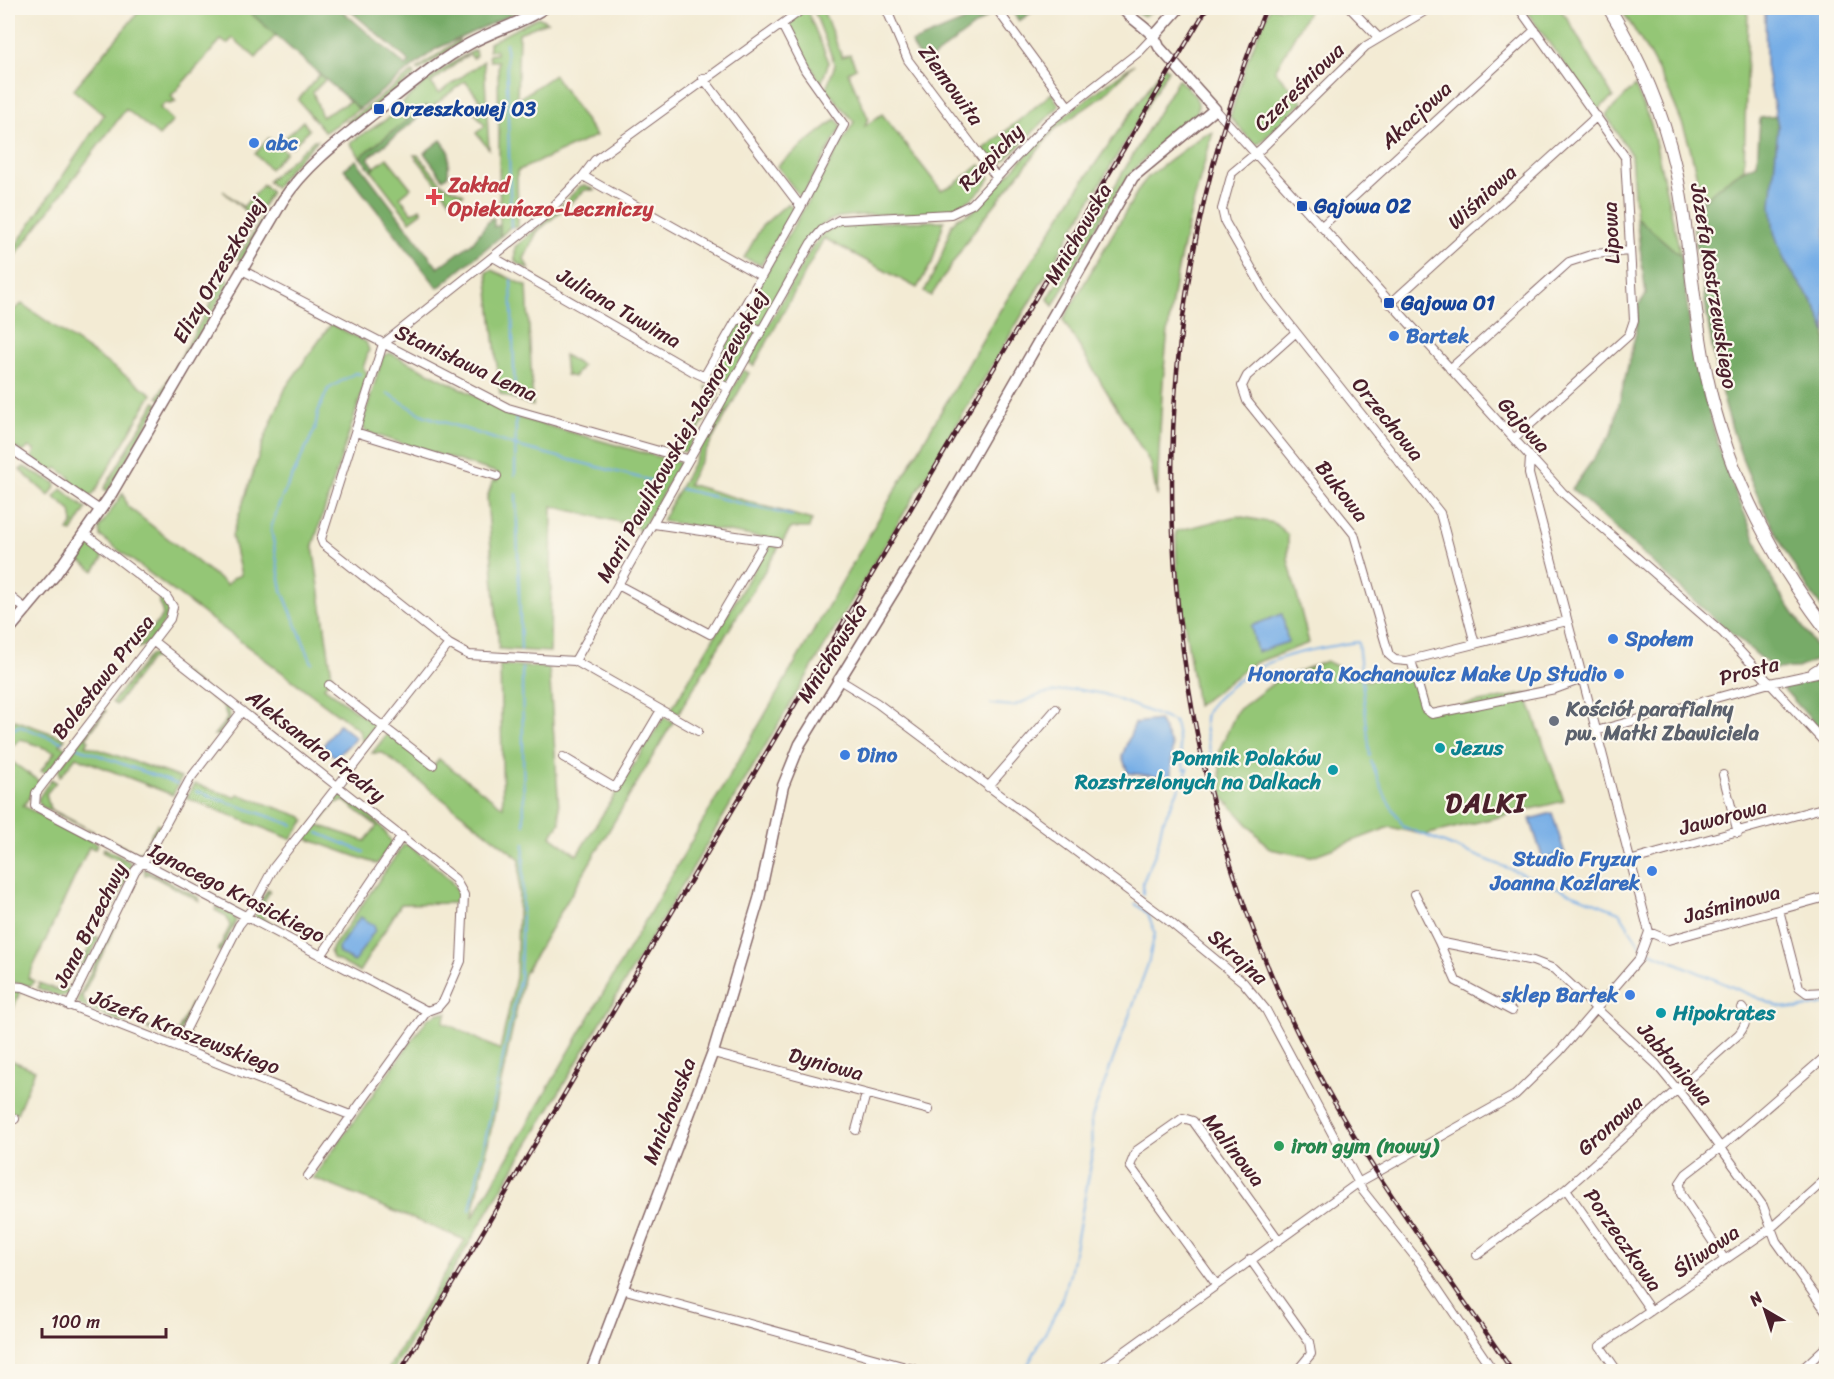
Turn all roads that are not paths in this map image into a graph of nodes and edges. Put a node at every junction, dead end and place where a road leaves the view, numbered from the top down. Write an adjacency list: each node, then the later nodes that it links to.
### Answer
1 (544, 8): 27 (street, Elizy Orzeszkowej)
2 (804, 8): 11 (street)
3 (886, 8): 21 (street, Ziemowita)
4 (996, 8): 16 (street)
5 (1122, 8): 13 (street)
6 (1179, 8): 13 (street)
7 (1350, 8): 14 (street)
8 (1430, 8): 14 (street, Czereśniowa)
9 (1519, 8): 12 (street, Lipowa)
10 (1609, 8): 52 (main road, Józefa Kostrzewskiego)
11 (782, 25): 15 (street); 22 (street, Marii Pawlikowskiej-Jasnorzewskiej)
12 (1535, 30): 18 (street, Lipowa); 23 (street, Akacjowa)
13 (1155, 35): 16 (street, Rzepichy); 17 (street)
14 (1378, 38): 19 (street, Czereśniowa)
15 (703, 78): 20 (street); 22 (street)
16 (1068, 106): 21 (street, Rzepichy)
17 (1215, 110): 19 (street, Gajowa); 62 (street, Mnichowska)
18 (1597, 116): 25 (street, Lipowa); 29 (street, Wiśniowa)
19 (1255, 154): 23 (street, Gajowa); 32 (street, Orzechowa)
20 (583, 176): 26 (street); 28 (street)
21 (997, 178): 24 (street, Rzepichy)
22 (801, 207): 28 (street, Marii Pawlikowskiej-Jasnorzewskiej)
23 (1321, 227): 29 (street, Gajowa)
24 (822, 230): 31 (street, Marii Pawlikowskiej-Jasnorzewskiej)
25 (1630, 251): 34 (street); 38 (street, Lipowa)
26 (494, 257): 33 (street); 35 (street, Juliana Tuwima)
27 (242, 270): 33 (street, Stanisława Lema); 43 (street, Elizy Orzeszkowej)
28 (761, 276): 30 (street, Marii Pawlikowskiej-Jasnorzewskiej)
29 (1390, 304): 34 (street, Gajowa)
30 (738, 318): 31 (street); 35 (street, Marii Pawlikowskiej-Jasnorzewskiej)
31 (761, 331): 36 (street, Marii Pawlikowskiej-Jasnorzewskiej)
32 (1295, 333): 56 (street, Orzechowa); 57 (street, Bukowa)
33 (383, 344): 37 (street); 41 (street, Stanisława Lema)
34 (1450, 369): 38 (street, Gajowa)
35 (704, 376): 36 (street, Juliana Tuwima)
36 (729, 388): 41 (street, Marii Pawlikowskiej-Jasnorzewskiej)
37 (355, 432): 42 (street); 55 (street)
38 (1514, 439): 40 (street, Gajowa)
39 (8, 447): 43 (street)
40 (1530, 457): 51 (street); 64 (street, Gajowa)
41 (687, 459): 44 (street, Marii Pawlikowskiej-Jasnorzewskiej)
42 (497, 476)
43 (100, 510): 45 (street, Elizy Orzeszkowej)
44 (654, 524): 46 (street); 48 (street, Marii Pawlikowskiej-Jasnorzewskiej)
45 (85, 534): 50 (street, Elizy Orzeszkowej); 54 (street, Bolesława Prusa)
46 (765, 541): 47 (street); 48 (street)
47 (777, 542)
48 (618, 585): 58 (street, Marii Pawlikowskiej-Jasnorzewskiej)
49 (8, 595): 50 (street)
50 (27, 610): 53 (street, Elizy Orzeszkowej)
51 (1567, 621): 56 (street); 63 (street)
52 (1827, 629)
53 (8, 631)
54 (153, 642): 68 (street, Aleksandra Fredry); 78 (street, Bolesława Prusa)
55 (449, 644): 58 (street); 69 (street)
56 (1475, 644): 57 (street)
57 (1411, 660): 63 (street)
58 (575, 661): 67 (street)
59 (1827, 663): 61 (street, Prosta)
60 (1827, 671): 61 (street, Prosta)
61 (1807, 674): 64 (street, Prosta)
62 (838, 679): 77 (street, Skrajna); 99 (street, Mnichowska)
63 (1582, 679): 71 (street)
64 (1770, 683): 71 (street, Prosta); 72 (street, Gajowa)
65 (329, 685): 69 (street)
66 (1056, 709): 77 (street)
67 (661, 710): 70 (street); 73 (street)
68 (242, 711): 76 (street, Aleksandra Fredry); 83 (street, Jana Brzechwy)
69 (383, 727): 74 (street); 76 (street)
70 (698, 731)
71 (1596, 731): 82 (street)
72 (1827, 744)
73 (563, 757)
74 (433, 765)
75 (1723, 775): 80 (street)
76 (338, 786): 81 (street, Aleksandra Fredry); 87 (street)
77 (988, 787): 109 (street, Skrajna)
78 (34, 802): 83 (street, Ignacego Krasickiego)
79 (1827, 807): 80 (street, Jaworowa)
80 (1738, 833): 82 (street, Jaworowa)
81 (402, 836): 90 (street); 96 (street, Aleksandra Fredry)
82 (1629, 861): 88 (street)
83 (141, 864): 87 (street, Ignacego Krasickiego); 93 (street, Jana Brzechwy)
84 (1415, 894): 89 (street)
85 (1827, 897): 86 (street, Jaśminowa)
86 (1779, 910): 88 (street, Jaśminowa); 92 (street)
87 (246, 918): 90 (street, Ignacego Krasickiego); 98 (street)
88 (1649, 932): 94 (street)
89 (1439, 942): 94 (street, Jabłoniowa); 97 (street)
90 (321, 956): 96 (street, Ignacego Krasickiego)
91 (8, 986): 93 (street, Józefa Kraszewskiego)
92 (1827, 992)
93 (69, 1006): 98 (street, Józefa Kraszewskiego)
94 (1599, 1008): 101 (street, Jabłoniowa); 109 (street)
95 (1742, 1008): 101 (street, Gronowa)
96 (427, 1011): 104 (street)
97 (1512, 1011)
98 (177, 1047): 104 (street, Józefa Kraszewskiego)
99 (713, 1053): 102 (street, Dyniowa); 117 (street, Mnichowska)
100 (1827, 1056): 106 (street)
101 (1677, 1089): 106 (street, Jabłoniowa); 110 (street, Gronowa)
102 (866, 1094): 103 (street, Dyniowa); 105 (street)
103 (929, 1110)
104 (350, 1115): 107 (street)
105 (856, 1130)
106 (1721, 1148): 111 (street, Jabłoniowa); 115 (street)
107 (308, 1176)
108 (1827, 1179): 111 (street, Śliwowa)
109 (1358, 1183): 112 (street); 125 (street, Skrajna)
110 (1566, 1189): 113 (street, Gronowa); 118 (street, Porzeczkowa)
111 (1771, 1228): 115 (street, Śliwowa); 119 (street, Jabłoniowa)
112 (1278, 1239): 114 (street); 116 (street, Malinowa)
113 (1477, 1255)
114 (1250, 1259): 116 (street); 124 (street)
115 (1725, 1260): 118 (street, Śliwowa)
116 (1216, 1284): 123 (street)
117 (622, 1289): 121 (street, Mnichowska); 122 (street)
118 (1650, 1311): 126 (street, Śliwowa)
119 (1827, 1311)
120 (1827, 1347): 127 (street)
121 (591, 1371)
122 (924, 1371)
123 (1096, 1371)
124 (1296, 1371)
125 (1494, 1371)
126 (1618, 1371)
127 (1799, 1371)

